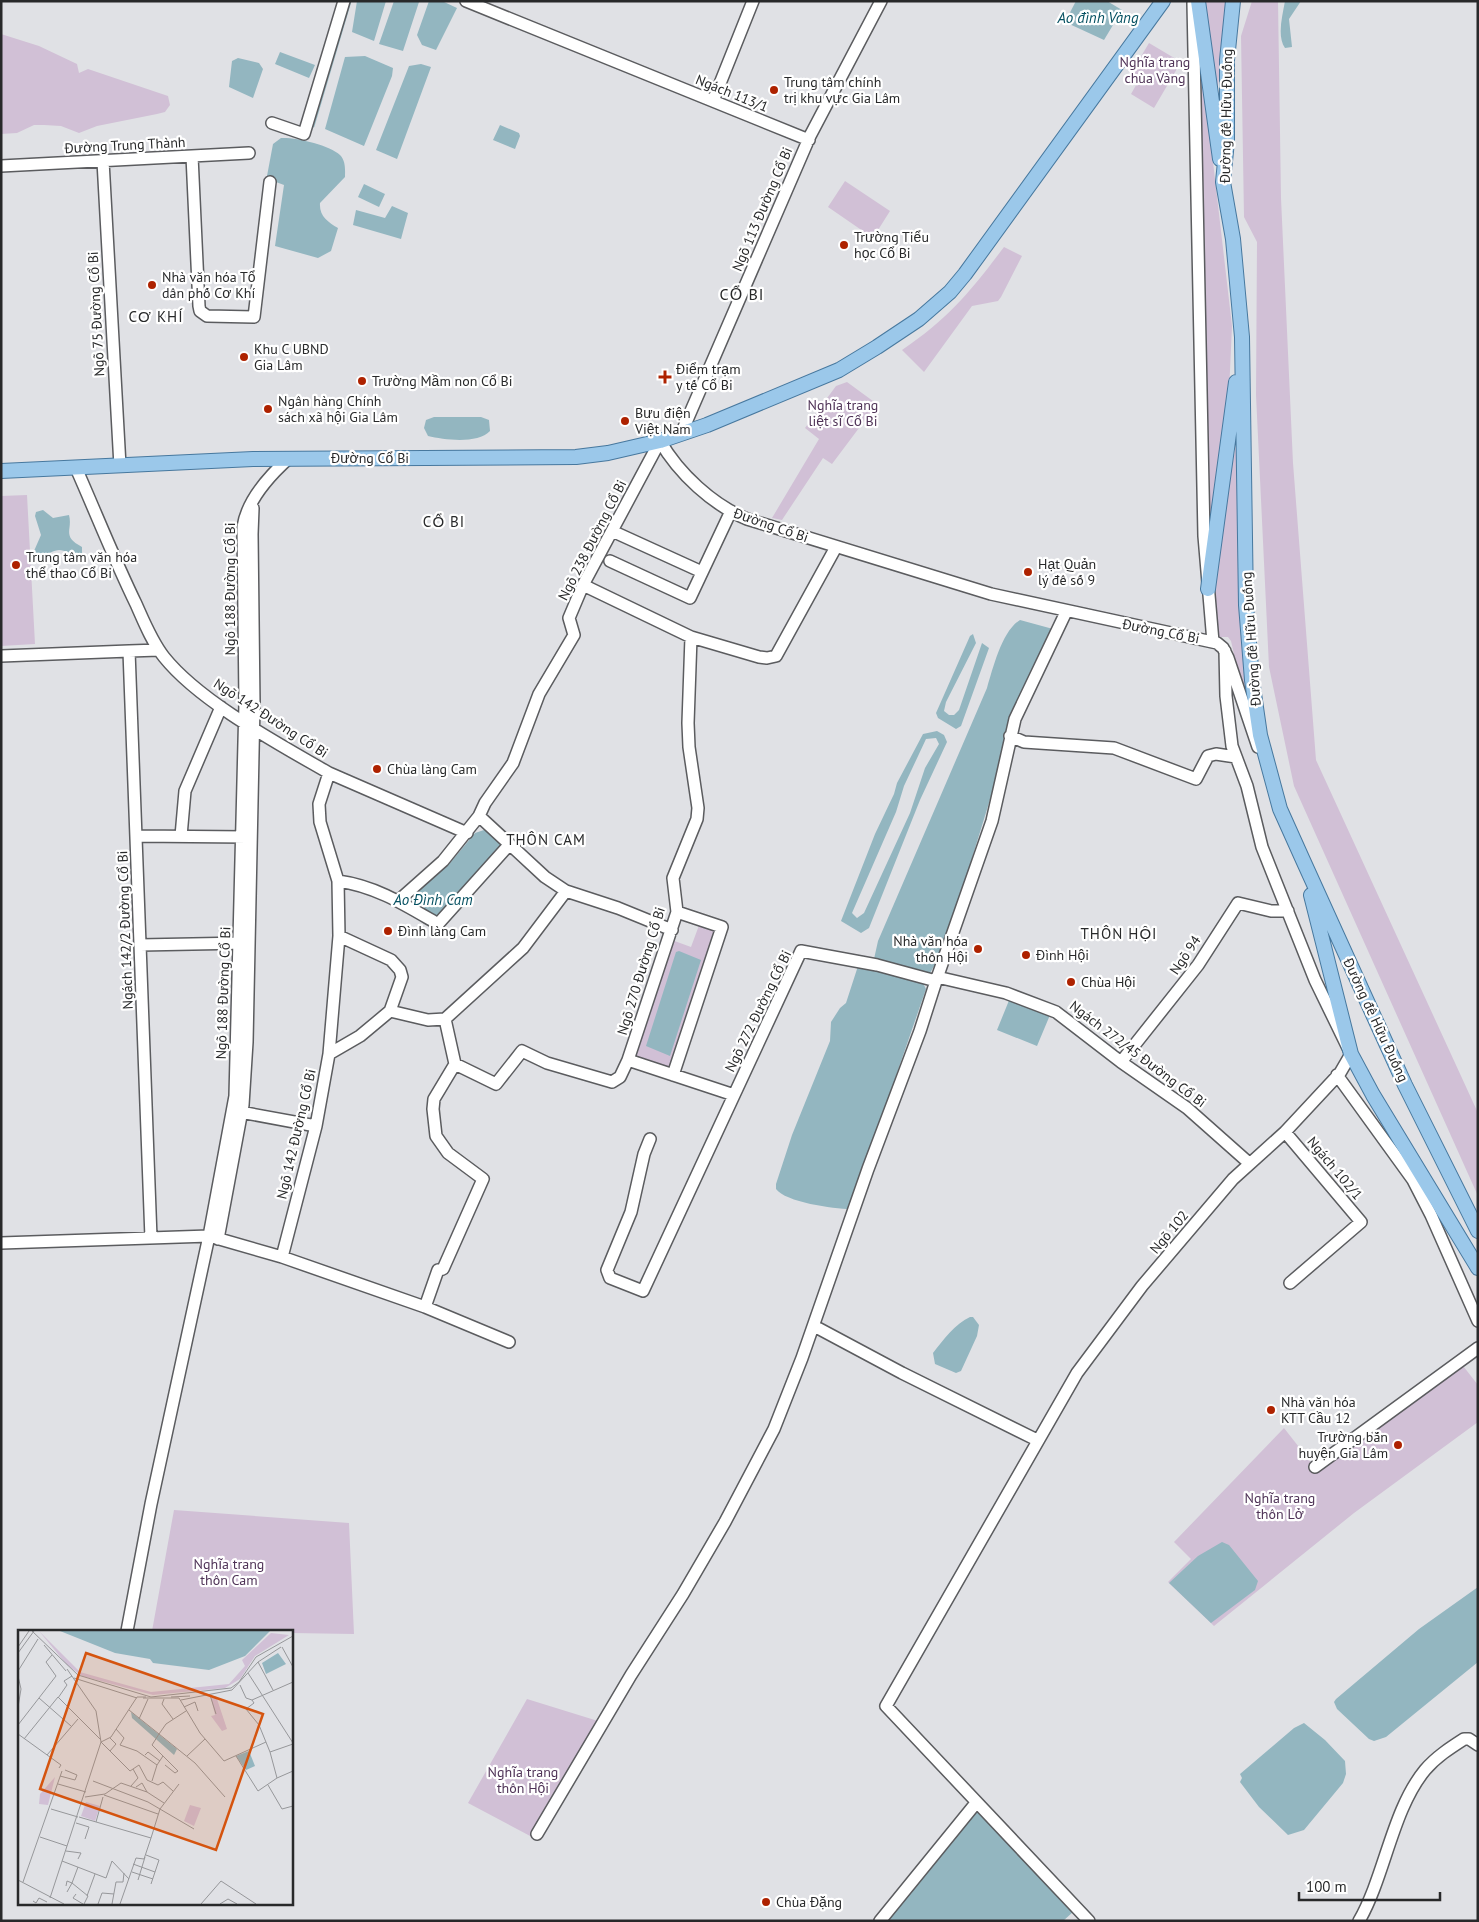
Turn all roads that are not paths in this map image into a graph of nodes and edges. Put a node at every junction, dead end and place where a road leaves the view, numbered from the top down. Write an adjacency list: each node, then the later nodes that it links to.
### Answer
1 (344, 1): 10 (street)
2 (466, 1): 9 (street, Ngách 113/1)
3 (752, 1): 9 (street)
4 (881, 1): 11 (street, Ngõ 113 Đường Cổ Bi)
5 (1163, 1): 19 (main road)
6 (1193, 1): 31 (street)
7 (1198, 1): 17 (main road)
8 (1233, 1): 17 (main road, Đường đê Hữu Đuống)
9 (713, 101): 11 (street, Ngách 113/1)
10 (272, 122)
11 (809, 140): 19 (street, Ngõ 113 Đường Cổ Bi)
12 (250, 154): 13 (street, Đường Trung Thành)
13 (192, 156): 14 (street, Đường Trung Thành); 16 (street)
14 (103, 161): 15 (street, Đường Trung Thành); 22 (street, Ngõ 75 Đường Cổ Bi)
15 (1, 166)
16 (270, 182)
17 (1223, 182): 18 (main road, Đường đê Hữu Đuống)
18 (1242, 337): 31 (main road); 43 (main road, Đường đê Hữu Đuống)
19 (681, 434): 20 (main road)
20 (660, 441): 21 (main road, Đường Cổ Bi); 25 (street, Đường Cổ Bi); 26 (street, Ngõ 238 Đường Cổ Bi)
21 (289, 458): 22 (main road, Đường Cổ Bi); 40 (street, Ngõ 188 Đường Cổ Bi)
22 (120, 466): 23 (main road, Đường Cổ Bi)
23 (76, 468): 24 (main road, Đường Cổ Bi); 35 (street, Ngõ 142 Đường Cổ Bi)
24 (1, 471)
25 (731, 511): 27 (street, Đường Cổ Bi); 29 (street)
26 (612, 531): 29 (street); 30 (street, Ngõ 238 Đường Cổ Bi)
27 (836, 547): 32 (street, Đường Cổ Bi); 33 (street)
28 (610, 561): 29 (street)
29 (702, 572)
30 (583, 585): 33 (street); 45 (street, Ngõ 238 Đường Cổ Bi)
31 (1208, 589): 34 (street)
32 (1066, 612): 34 (street, Đường Cổ Bi); 41 (street)
33 (691, 636): 56 (street, Ngõ 270 Đường Cổ Bi)
34 (1213, 642): 37 (street, Đường Cổ Bi)
35 (159, 650): 36 (street); 39 (street, Ngõ 142 Đường Cổ Bi)
36 (129, 651): 38 (street); 47 (street, Ngách 142/2 Đường Cổ Bi)
37 (1225, 651): 42 (street); 43 (street)
38 (1, 656)
39 (221, 707): 40 (street, Ngõ 142 Đường Cổ Bi); 48 (street)
40 (249, 724): 44 (street, Ngõ 142 Đường Cổ Bi); 49 (street, Ngõ 188 Đường Cổ Bi)
41 (1010, 736): 42 (street); 61 (street)
42 (1236, 757): 55 (street)
43 (1266, 764): 51 (main road, Đường đê Hữu Đuống)
44 (329, 773): 46 (street); 52 (street, Ngõ 142 Đường Cổ Bi)
45 (479, 816): 46 (street, Ngõ 238 Đường Cổ Bi); 50 (street)
46 (467, 833): 54 (street, Ngõ 238 Đường Cổ Bi)
47 (136, 836): 48 (street); 60 (street, Ngách 142/2 Đường Cổ Bi)
48 (181, 836): 49 (street)
49 (246, 837): 59 (street, Ngõ 188 Đường Cổ Bi)
50 (509, 845): 53 (street); 54 (street)
51 (1302, 858): 65 (main road); 77 (main road, Đường đê Hữu Đuống)
52 (338, 881): 54 (street); 58 (street, Ngõ 142 Đường Cổ Bi)
53 (566, 891): 57 (street); 63 (street)
54 (398, 900)
55 (1288, 911): 65 (street); 67 (street, Ngõ 94)
56 (677, 912): 57 (street, Ngõ 270 Đường Cổ Bi); 69 (street)
57 (672, 930): 66 (street, Ngõ 270 Đường Cổ Bi)
58 (339, 936): 62 (street); 64 (street, Ngõ 142 Đường Cổ Bi)
59 (244, 943): 60 (street); 72 (street, Ngõ 188 Đường Cổ Bi)
60 (140, 945): 79 (street, Ngách 142/2 Đường Cổ Bi)
61 (937, 979): 67 (street, Ngách 272/45 Đường Cổ Bi); 71 (street, Ngõ 272 Đường Cổ Bi); 86 (street)
62 (390, 1011): 63 (street); 64 (street)
63 (445, 1019): 68 (street)
64 (329, 1054): 73 (street, Ngõ 142 Đường Cổ Bi)
65 (1351, 1054): 70 (street, Ngõ 102); 82 (main road)
66 (628, 1060): 68 (street, Ngõ 270 Đường Cổ Bi); 69 (street)
67 (1122, 1062): 76 (street, Ngách 272/45 Đường Cổ Bi)
68 (455, 1064): 84 (street)
69 (673, 1075): 71 (street)
70 (1338, 1075): 74 (street, Ngõ 102); 85 (street)
71 (734, 1096): 75 (street, Ngõ 272 Đường Cổ Bi)
72 (237, 1111): 73 (street); 78 (street, Ngõ 188 Đường Cổ Bi)
73 (316, 1126): 81 (street, Ngõ 142 Đường Cổ Bi)
74 (1285, 1132): 76 (street, Ngõ 102); 83 (street, Ngách 102/1)
75 (650, 1139)
76 (1249, 1163): 89 (street, Ngõ 102)
77 (1478, 1231)
78 (214, 1237): 79 (street); 81 (street); 91 (street, Ngõ 188 Đường Cổ Bi)
79 (151, 1238): 80 (street)
80 (1, 1243)
81 (282, 1257): 84 (street)
82 (1478, 1268)
83 (1290, 1283)
84 (425, 1307): 87 (street)
85 (1478, 1320)
86 (814, 1326): 89 (street); 94 (street)
87 (508, 1342)
88 (1478, 1348): 90 (street)
89 (1035, 1444): 93 (street, Ngõ 102)
90 (1314, 1467)
91 (127, 1630)
92 (1478, 1745): 97 (street)
93 (976, 1802): 95 (street); 96 (street)
94 (537, 1834)
95 (880, 1921)
96 (1089, 1921)
97 (1358, 1921)

